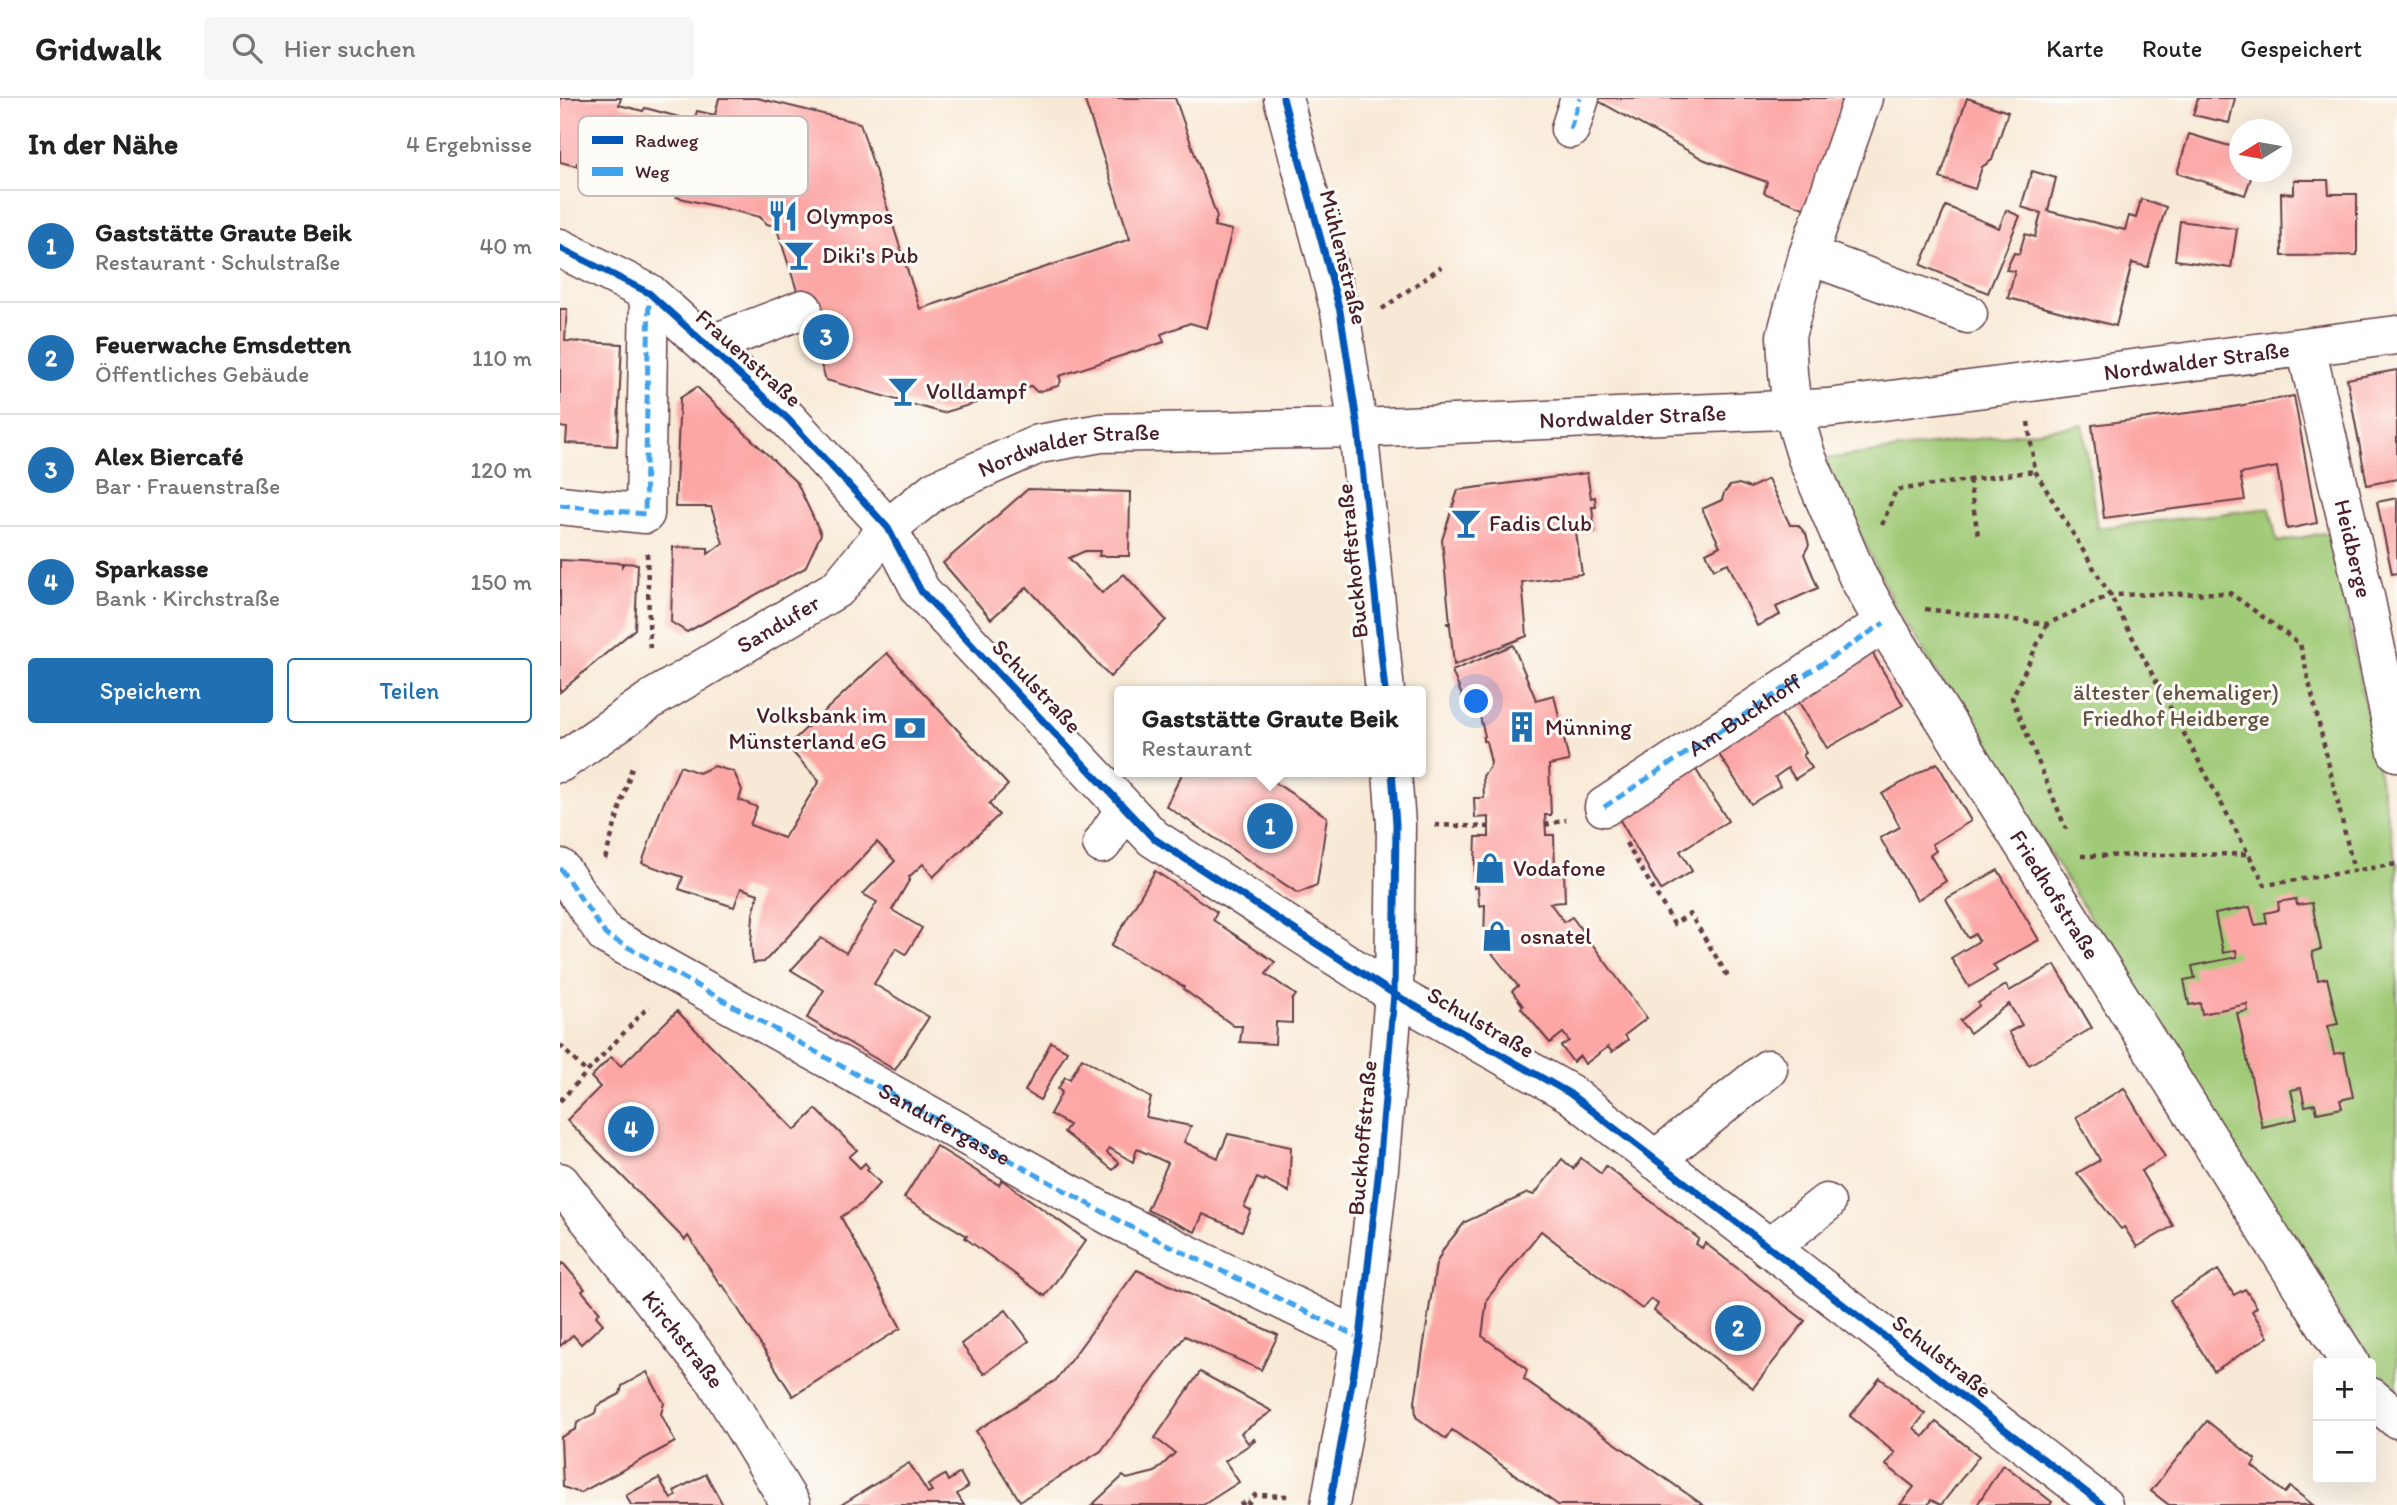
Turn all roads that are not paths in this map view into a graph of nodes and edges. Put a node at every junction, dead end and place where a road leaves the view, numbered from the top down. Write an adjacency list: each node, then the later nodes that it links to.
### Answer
1 (1283, 98): 12 (street, Mühlenstraße)
2 (1863, 98): 4 (street, Friedhofstraße)
3 (560, 248): 5 (street, Frauenstraße)
4 (1808, 255): 7 (street); 11 (street, Friedhofstraße)
5 (649, 293): 9 (street, Frauenstraße); 13 (street)
6 (803, 309): 9 (street)
7 (1968, 314)
8 (2397, 335): 10 (street, Nordwalder Straße)
9 (707, 346): 14 (street, Frauenstraße)
10 (2306, 348): 11 (street, Nordwalder Straße); 15 (street, Heidberge)
11 (1792, 409): 12 (street, Nordwalder Straße); 16 (street, Friedhofstraße)
12 (1358, 428): 14 (street, Nordwalder Straße); 17 (street, Buckhoffstraße)
13 (560, 505)
14 (888, 528): 19 (street, Sandufer); 22 (street, Schulstraße)
15 (2381, 600): 18 (street, Heidberge)
16 (1898, 615): 21 (street, Am Buckhoff); 32 (street, Friedhofstraße)
17 (1384, 686)
18 (2397, 752)
19 (560, 763)
20 (1392, 777): 25 (street, Buckhoffstraße)
21 (1604, 807)
22 (1125, 809): 23 (street); 25 (street, Schulstraße)
23 (1102, 844)
24 (560, 868): 31 (street, Sandufergasse)
25 (1394, 994): 27 (street, Schulstraße); 31 (street, Buckhoffstraße)
26 (1768, 1069): 27 (street)
27 (1656, 1160): 30 (street, Schulstraße)
28 (560, 1182): 35 (street, Kirchstraße)
29 (1826, 1203): 30 (street)
30 (1769, 1248): 37 (street, Schulstraße)
31 (1360, 1338): 36 (street, Buckhoffstraße)
32 (2347, 1358)
33 (2376, 1402): 34 (street)
34 (2397, 1419)
35 (791, 1505)
36 (1330, 1505)
37 (2104, 1505)

